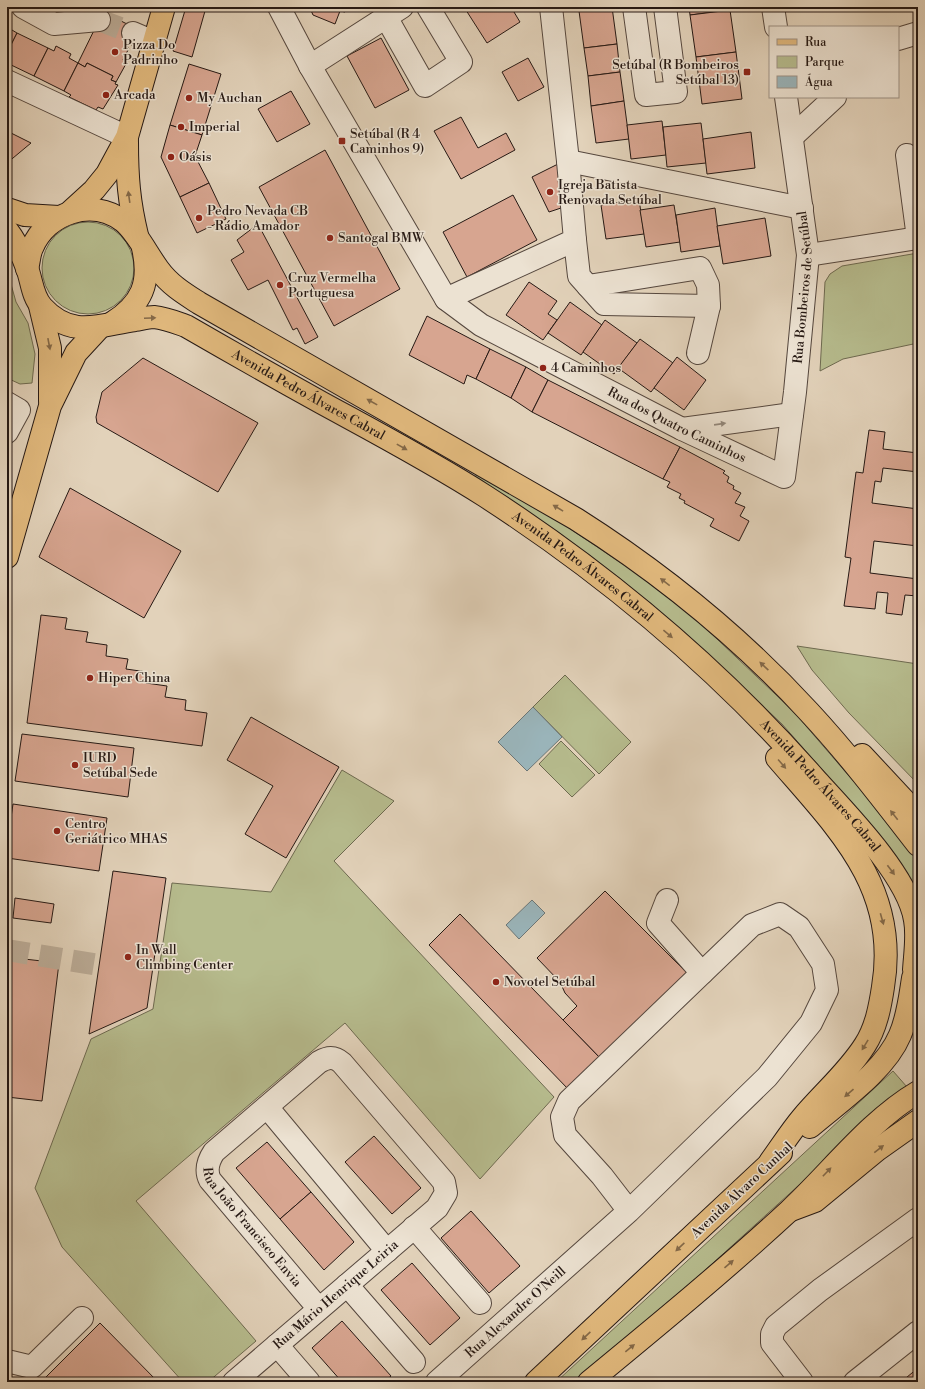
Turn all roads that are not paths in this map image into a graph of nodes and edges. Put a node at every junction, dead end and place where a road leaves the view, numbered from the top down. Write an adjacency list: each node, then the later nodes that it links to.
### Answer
1 (23, 7): 10 (street)
2 (164, 7): 15 (main road)
3 (279, 7): 16 (street, Rua dos Quatro Caminhos)
4 (428, 7): 9 (street)
5 (550, 7): 23 (street)
6 (634, 7): 7 (street)
7 (665, 7)
8 (773, 7): 11 (street)
9 (394, 12): 16 (street)
10 (99, 20)
11 (776, 26)
12 (133, 33): 15 (street)
13 (918, 33): 14 (street)
14 (899, 39)
15 (154, 42): 20 (main road)
16 (310, 66): 34 (street, Rua dos Quatro Caminhos)
17 (7, 81): 20 (street)
18 (786, 98): 21 (street, Rua Bombeiros de Setúbal)
19 (834, 98): 21 (street)
20 (127, 137): 26 (main road); 30 (main road, one-way to 20)
21 (792, 137): 24 (street, Rua Bombeiros de Setúbal)
22 (907, 155): 28 (street)
23 (568, 161): 24 (street); 29 (street)
24 (802, 208): 31 (street, Rua Bombeiros de Setúbal)
25 (7, 209): 26 (main road, Avenida Pedro Álvares Cabral)
26 (65, 214): 30 (main road, Avenida Pedro Álvares Cabral); 32 (main road, Avenida Pedro Álvares Cabral)
27 (7, 230): 32 (main road, Avenida Pedro Álvares Cabral)
28 (918, 238): 31 (street)
29 (575, 240): 33 (street); 34 (street)
30 (140, 242): 37 (main road); 47 (main road, Avenida Pedro Álvares Cabral, one-way to 30)
31 (808, 255): 41 (street, Rua Bombeiros de Setúbal)
32 (28, 269): 35 (main road, Avenida Pedro Álvares Cabral)
33 (588, 286): 36 (street); 36 (street)
34 (446, 299): 42 (street, Rua dos Quatro Caminhos)
35 (40, 306): 37 (main road, Avenida Pedro Álvares Cabral); 40 (main road, one-way to 40)
36 (709, 306): 38 (street)
37 (106, 325): 40 (main road); 46 (main road, Avenida Pedro Álvares Cabral, one-way to 46)
38 (698, 353)
39 (7, 403): 43 (street)
40 (50, 406): 45 (main road)
41 (792, 414): 42 (street, one-way to 41); 44 (street, Rua Bombeiros de Setúbal)
42 (682, 429): 44 (street, Rua dos Quatro Caminhos)
43 (7, 432)
44 (784, 477)
45 (7, 551)
46 (706, 668): 51 (main road, Avenida Pedro Álvares Cabral, one-way to 51); 57 (main road, one-way to 57)
47 (791, 694): 48 (main road); 49 (main road, Avenida Pedro Álvares Cabral, one-way to 47)
48 (918, 815)
49 (918, 845)
50 (667, 900): 52 (street)
51 (915, 968): 53 (main road); 57 (main road, Avenida Álvaro Cunhal, one-way to 57)
52 (702, 973): 60 (street); 60 (street, Rua Alexandre O'Neill)
53 (918, 1017)
54 (918, 1092): 59 (main road, one-way to 54)
55 (266, 1107): 58 (street, Rua João Francisco Envia); 63 (street); 66 (street, Rua João Francisco Envia)
56 (918, 1121): 59 (main road, one-way to 56)
57 (770, 1162): 75 (main road, Avenida Álvaro Cunhal, one-way to 75)
58 (437, 1208): 62 (street, Rua Mário Henrique Leiria)
59 (791, 1210): 76 (main road, one-way to 59)
60 (629, 1211): 74 (street, Rua Alexandre O'Neill)
61 (918, 1219): 77 (street)
62 (414, 1227): 63 (street, Rua Mário Henrique Leiria); 65 (street)
63 (387, 1250): 64 (street, Rua Mário Henrique Leiria)
64 (347, 1285): 66 (street, Rua Mário Henrique Leiria); 71 (street)
65 (480, 1303)
66 (319, 1309): 69 (street, Rua Mário Henrique Leiria)
67 (82, 1318): 70 (street)
68 (918, 1332): 78 (street)
69 (277, 1345): 72 (street, Rua Mário Henrique Leiria); 73 (street)
70 (7, 1361)
71 (414, 1362)
72 (234, 1382)
73 (309, 1382)
74 (437, 1382)
75 (536, 1382)
76 (589, 1382)
77 (802, 1382)
78 (855, 1382)

